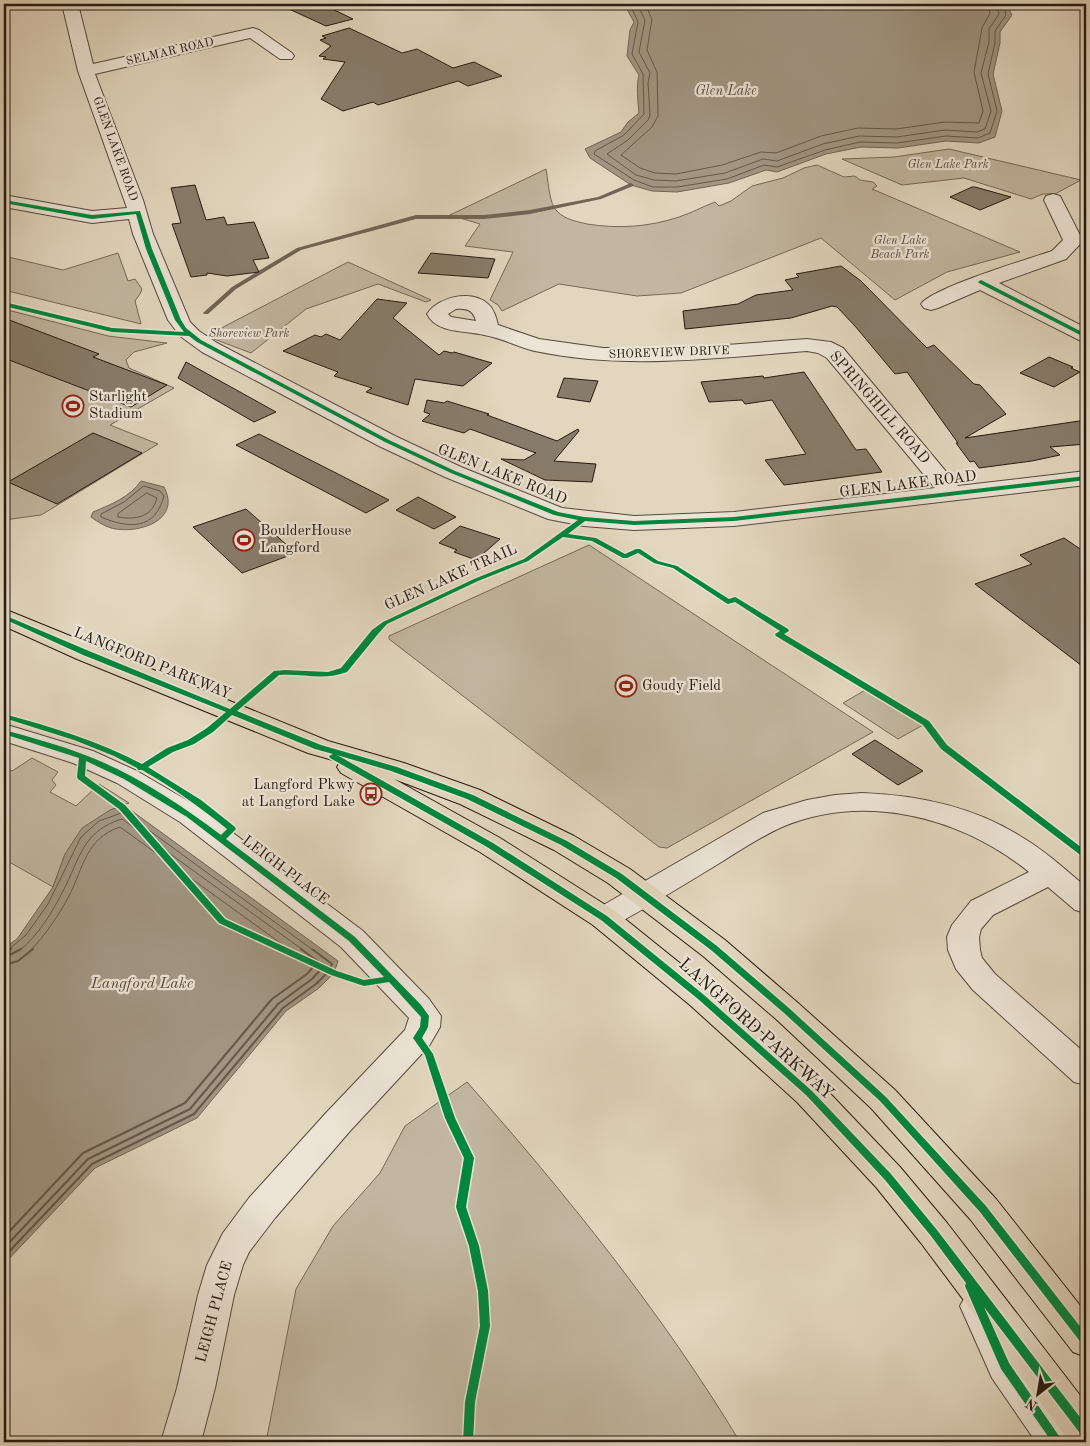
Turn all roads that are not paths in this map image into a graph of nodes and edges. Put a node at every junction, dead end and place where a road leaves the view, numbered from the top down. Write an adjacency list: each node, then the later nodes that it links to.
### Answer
1 (70, 4): 3 (street, GLEN LAKE ROAD)
2 (286, 56): 3 (street, SELMAR ROAD)
3 (86, 71): 6 (street, GLEN LAKE ROAD)
4 (1052, 200): 7 (street)
5 (4, 201): 6 (street)
6 (138, 212): 14 (street, GLEN LAKE ROAD)
7 (1080, 242): 8 (street)
8 (981, 282): 9 (street); 11 (street)
9 (931, 304)
10 (489, 328): 12 (street, SHOREVIEW DRIVE)
11 (1086, 336)
12 (823, 347): 14 (street, SPRINGHILL ROAD)
13 (1086, 478): 14 (street, GLEN LAKE ROAD)
14 (952, 494)
15 (4, 617): 17 (main road, LANGFORD PARKWAY)
16 (4, 732): 26 (street, LEIGH PLACE)
17 (318, 747): 19 (main road, LANGFORD PARKWAY); 21 (main road, LANGFORD PARKWAY)
18 (1049, 874): 19 (street); 20 (street); 22 (street)
19 (645, 894): 21 (street); 24 (main road, LANGFORD PARKWAY)
20 (1086, 903)
21 (604, 918): 23 (main road, LANGFORD PARKWAY)
22 (1086, 1072)
23 (962, 1267): 25 (main road, LANGFORD PARKWAY); 27 (street)
24 (1086, 1341)
25 (1086, 1433)
26 (181, 1442)
27 (1058, 1442)

